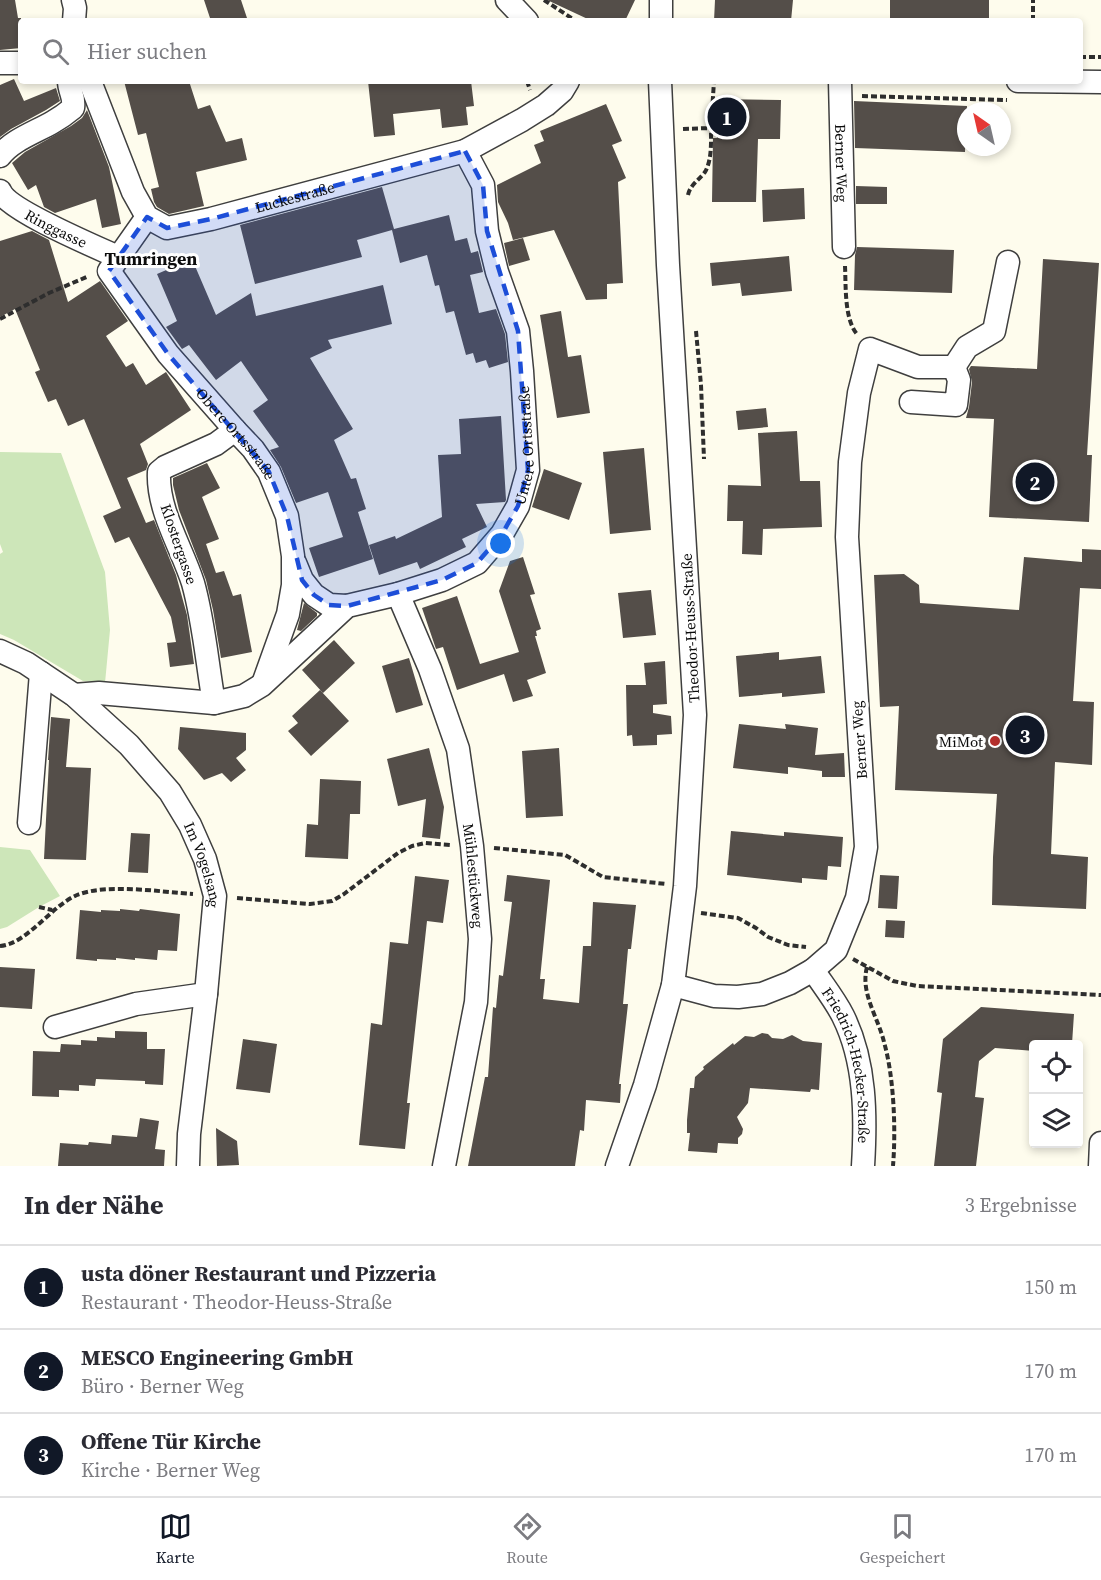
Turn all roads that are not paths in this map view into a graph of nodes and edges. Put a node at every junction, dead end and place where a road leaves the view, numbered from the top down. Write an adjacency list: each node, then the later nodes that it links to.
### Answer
1 (73, 0): 4 (street)
2 (507, 0): 5 (street)
3 (661, 0): 6 (street)
4 (74, 18)
5 (524, 18)
6 (661, 18)
7 (0, 63): 8 (street)
8 (18, 63)
9 (1101, 82): 15 (street)
10 (69, 84): 19 (street)
11 (90, 84): 21 (street)
12 (566, 84): 18 (street, Luckestraße)
13 (660, 84): 38 (street, Theodor-Heuss-Straße)
14 (1082, 84): 17 (street)
15 (1083, 84)
16 (840, 88): 22 (street, Berner Weg)
17 (1014, 91)
18 (465, 151): 21 (street, Luckestraße); 29 (street, Untere Ortsstraße)
19 (0, 156)
20 (0, 191): 24 (street, Ringgasse)
21 (147, 217): 24 (street)
22 (844, 247)
23 (1008, 261): 25 (street)
24 (113, 264): 27 (street, Obere Ortsstraße)
25 (954, 367): 26 (street); 37 (street, Berner Weg)
26 (911, 402)
27 (235, 430): 28 (street, Obere Ortsstraße); 35 (street, Klostergasse)
28 (293, 556): 30 (street, Untere Ortsstraße); 33 (street, Obere Ortsstraße)
29 (398, 594): 30 (street, Untere Ortsstraße); 43 (street, Mühlestückweg)
30 (347, 606): 33 (street, Untere Ortsstraße)
31 (0, 651): 32 (street, Im Vogelsang)
32 (41, 673): 34 (street, Im Vogelsang); 36 (street)
33 (262, 685): 35 (street, Untere Ortsstraße)
34 (74, 695): 35 (street, Untere Ortsstraße); 39 (street, Im Vogelsang)
35 (214, 703)
36 (29, 823)
37 (813, 970): 38 (street, Berner Weg); 45 (street, Friedrich-Hecker-Straße)
38 (673, 985): 44 (street, Theodor-Heuss-Straße)
39 (206, 994): 40 (street); 42 (street, Im Vogelsang)
40 (55, 1027)
41 (1101, 1143): 46 (street)
42 (188, 1166)
43 (444, 1166)
44 (617, 1166)
45 (863, 1166)
46 (1100, 1166)

